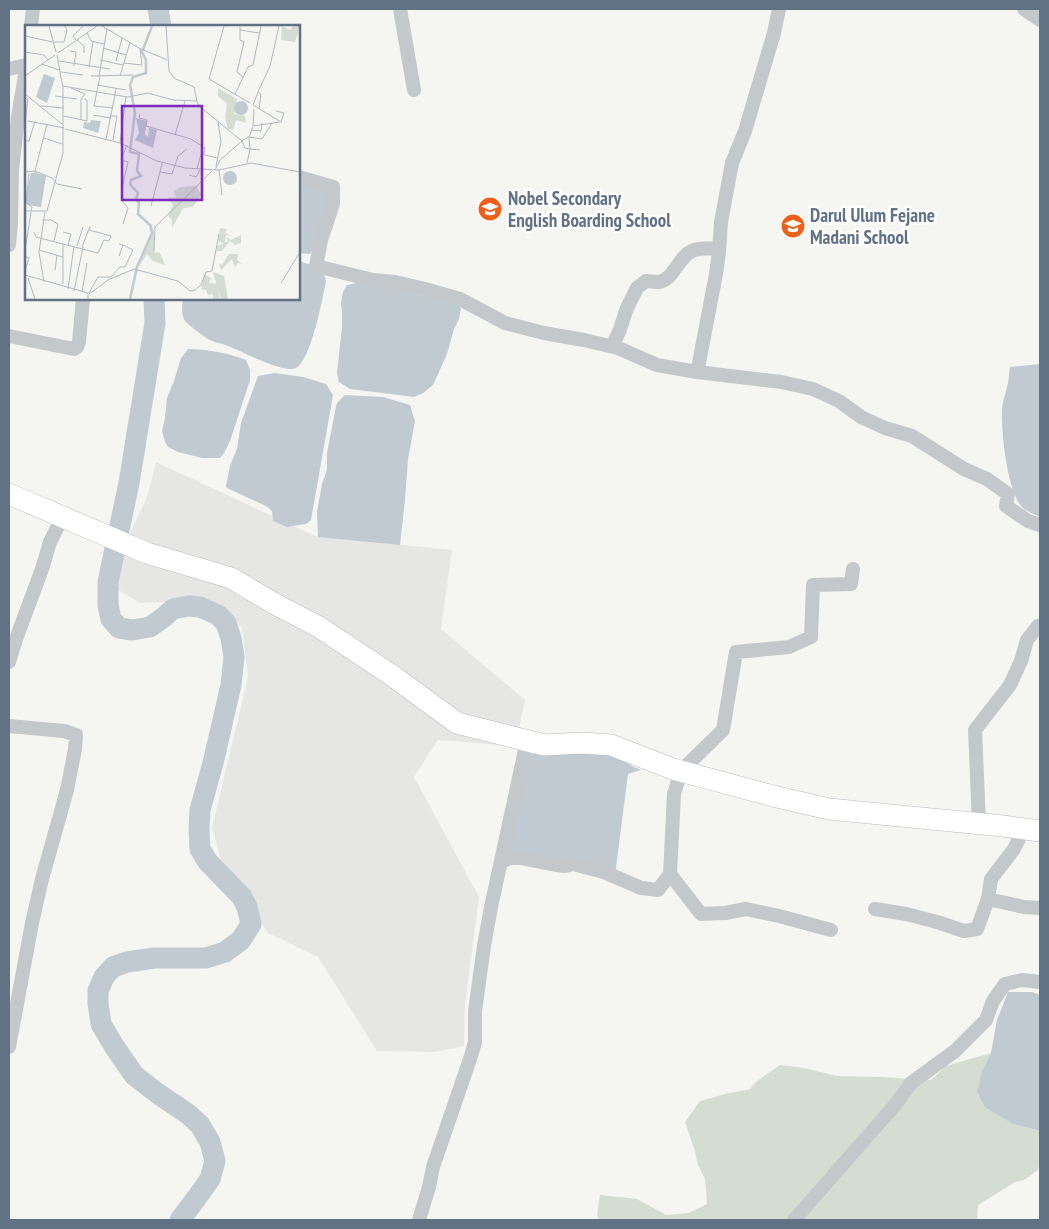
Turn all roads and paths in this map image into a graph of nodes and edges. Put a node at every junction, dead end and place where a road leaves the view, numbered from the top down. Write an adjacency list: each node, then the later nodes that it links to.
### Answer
1 (33, 9): 6 (street)
2 (400, 9): 10 (street)
3 (779, 9): 13 (street)
4 (1024, 9): 5 (street)
5 (1040, 20)
6 (31, 25)
7 (25, 65): 8 (street)
8 (9, 68)
9 (25, 75): 12 (street)
10 (414, 90)
11 (300, 177): 16 (street)
12 (9, 245)
13 (719, 248): 16 (street); 17 (street)
14 (83, 300): 15 (street)
15 (9, 336)
16 (612, 346): 17 (street)
17 (697, 372): 20 (street)
18 (9, 494): 19 (main road)
19 (61, 516): 23 (street); 25 (main road)
20 (1040, 525)
21 (853, 569): 26 (street)
22 (1040, 626): 27 (street)
23 (9, 662)
24 (9, 726): 36 (street)
25 (527, 741): 26 (main road); 29 (street)
26 (681, 771): 27 (main road); 30 (street)
27 (979, 823): 28 (main road)
28 (1032, 830): 31 (street)
29 (502, 861): 30 (street); 37 (street)
30 (670, 874): 34 (street)
31 (988, 900): 32 (street); 33 (street)
32 (1040, 908)
33 (875, 909)
34 (831, 930)
35 (1040, 982): 38 (street)
36 (9, 1047)
37 (419, 1220)
38 (794, 1220)

